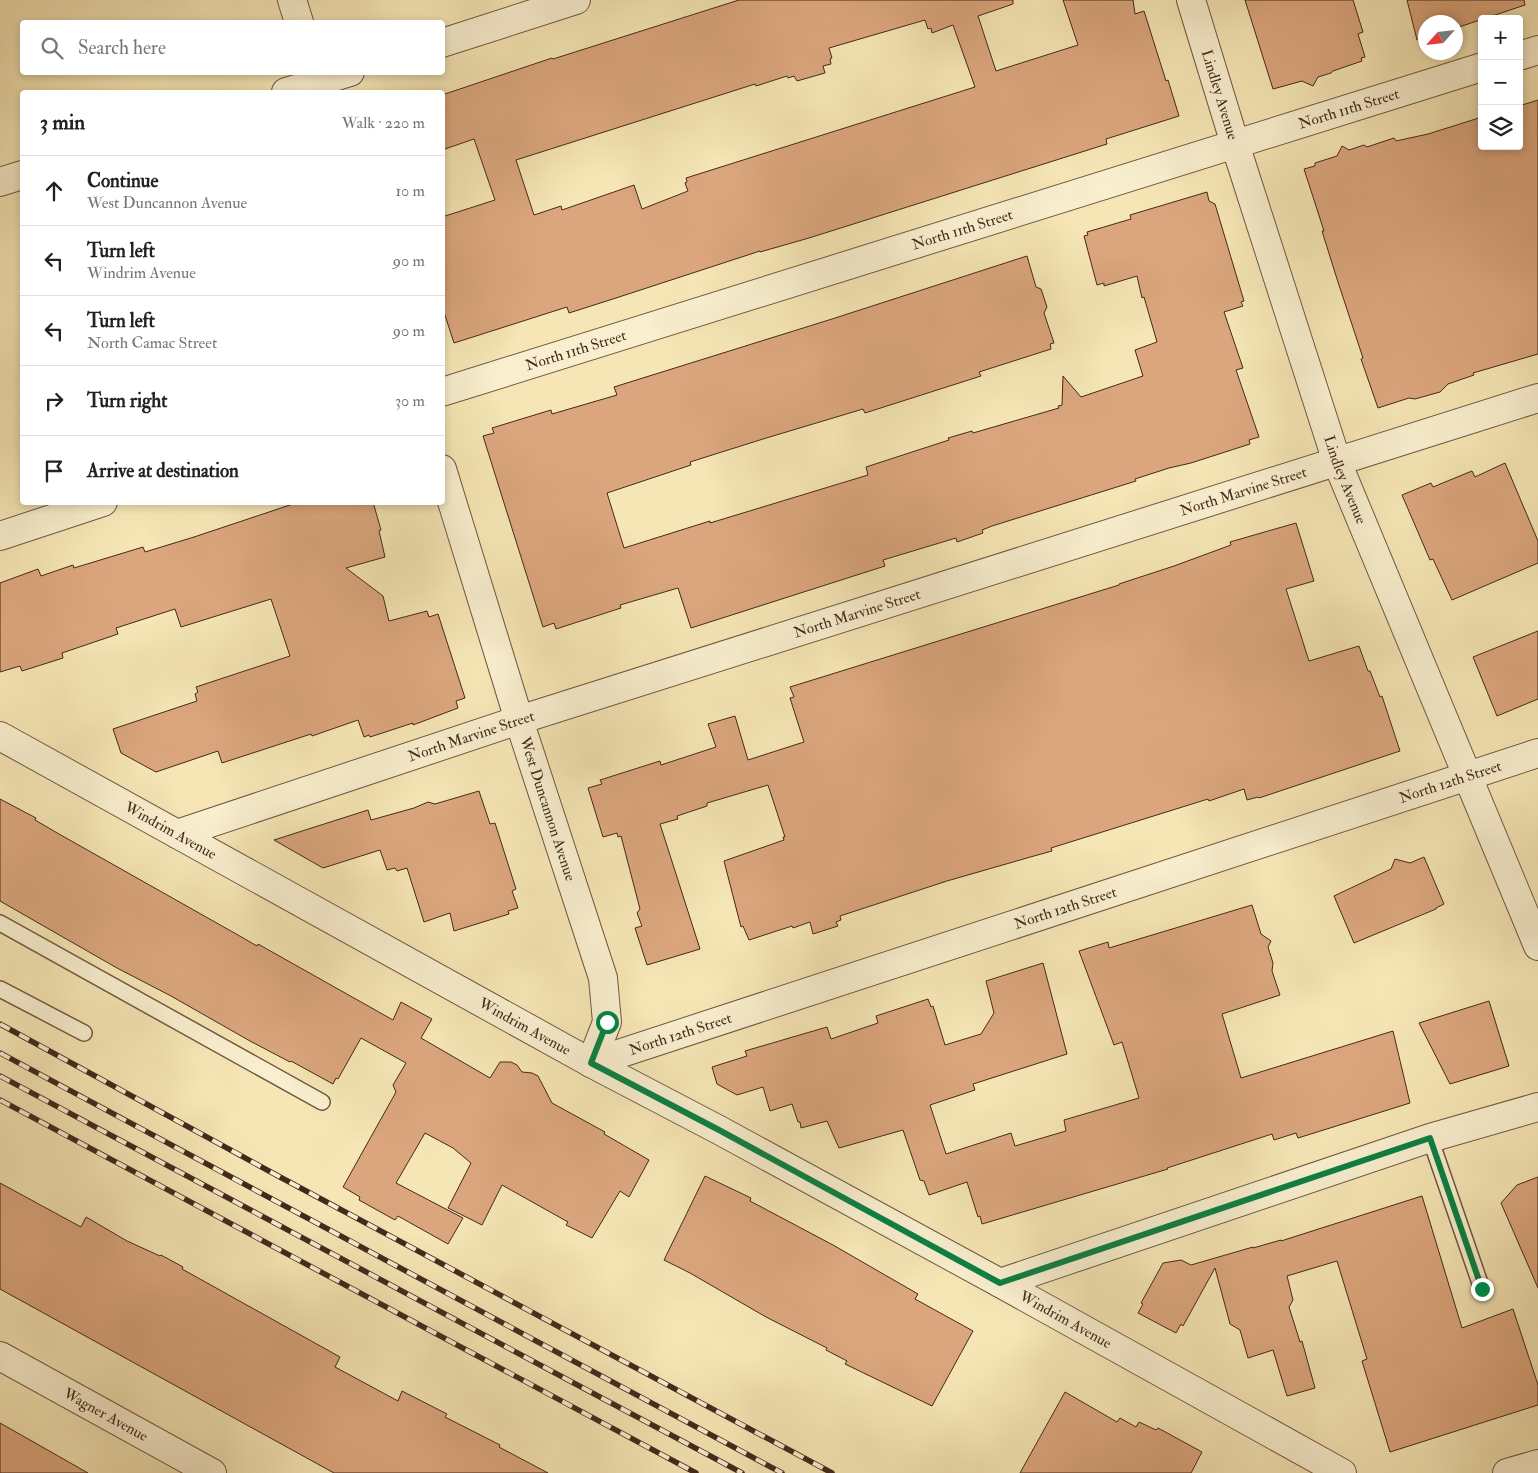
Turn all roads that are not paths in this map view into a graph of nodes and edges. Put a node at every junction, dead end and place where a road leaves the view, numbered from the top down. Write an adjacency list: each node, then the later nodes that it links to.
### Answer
1 (292, 0): 4 (street)
2 (576, 0): 5 (street)
3 (1191, 0): 12 (street, Lindley Avenue)
4 (298, 20)
5 (445, 42)
6 (1538, 50): 7 (street)
7 (1523, 55)
8 (1478, 68): 12 (street, North 11th Street)
9 (341, 75): 10 (street)
10 (317, 83): 11 (street)
11 (293, 90)
12 (1235, 144): 15 (street, North 11th Street); 17 (street, Lindley Avenue)
13 (20, 176): 14 (street)
14 (0, 182)
15 (445, 391)
16 (1538, 398): 17 (street, North Marvine Street)
17 (1337, 462): 21 (street, North Marvine Street); 24 (street, Lindley Avenue)
18 (445, 479): 21 (street, West Duncannon Avenue)
19 (94, 505): 20 (street)
20 (0, 536)
21 (519, 720): 25 (street, North Marvine Street); 30 (street, West Duncannon Avenue)
22 (0, 736): 25 (street, Windrim Avenue)
23 (1538, 753): 24 (street, North 12th Street)
24 (1468, 775): 27 (street, Lindley Avenue); 30 (street, North 12th Street)
25 (177, 834): 30 (street, Windrim Avenue)
26 (0, 923): 31 (lane)
27 (1538, 946)
28 (0, 989): 29 (lane)
29 (84, 1033)
30 (591, 1063): 34 (street, Windrim Avenue)
31 (322, 1102)
32 (1538, 1106): 33 (street)
33 (1430, 1138): 34 (street); 35 (lane)
34 (1000, 1283): 39 (street, Windrim Avenue)
35 (1482, 1289)
36 (0, 1356): 38 (street, Wagner Avenue)
37 (1538, 1464): 40 (street)
38 (212, 1473)
39 (1342, 1473)
40 (1507, 1473)

